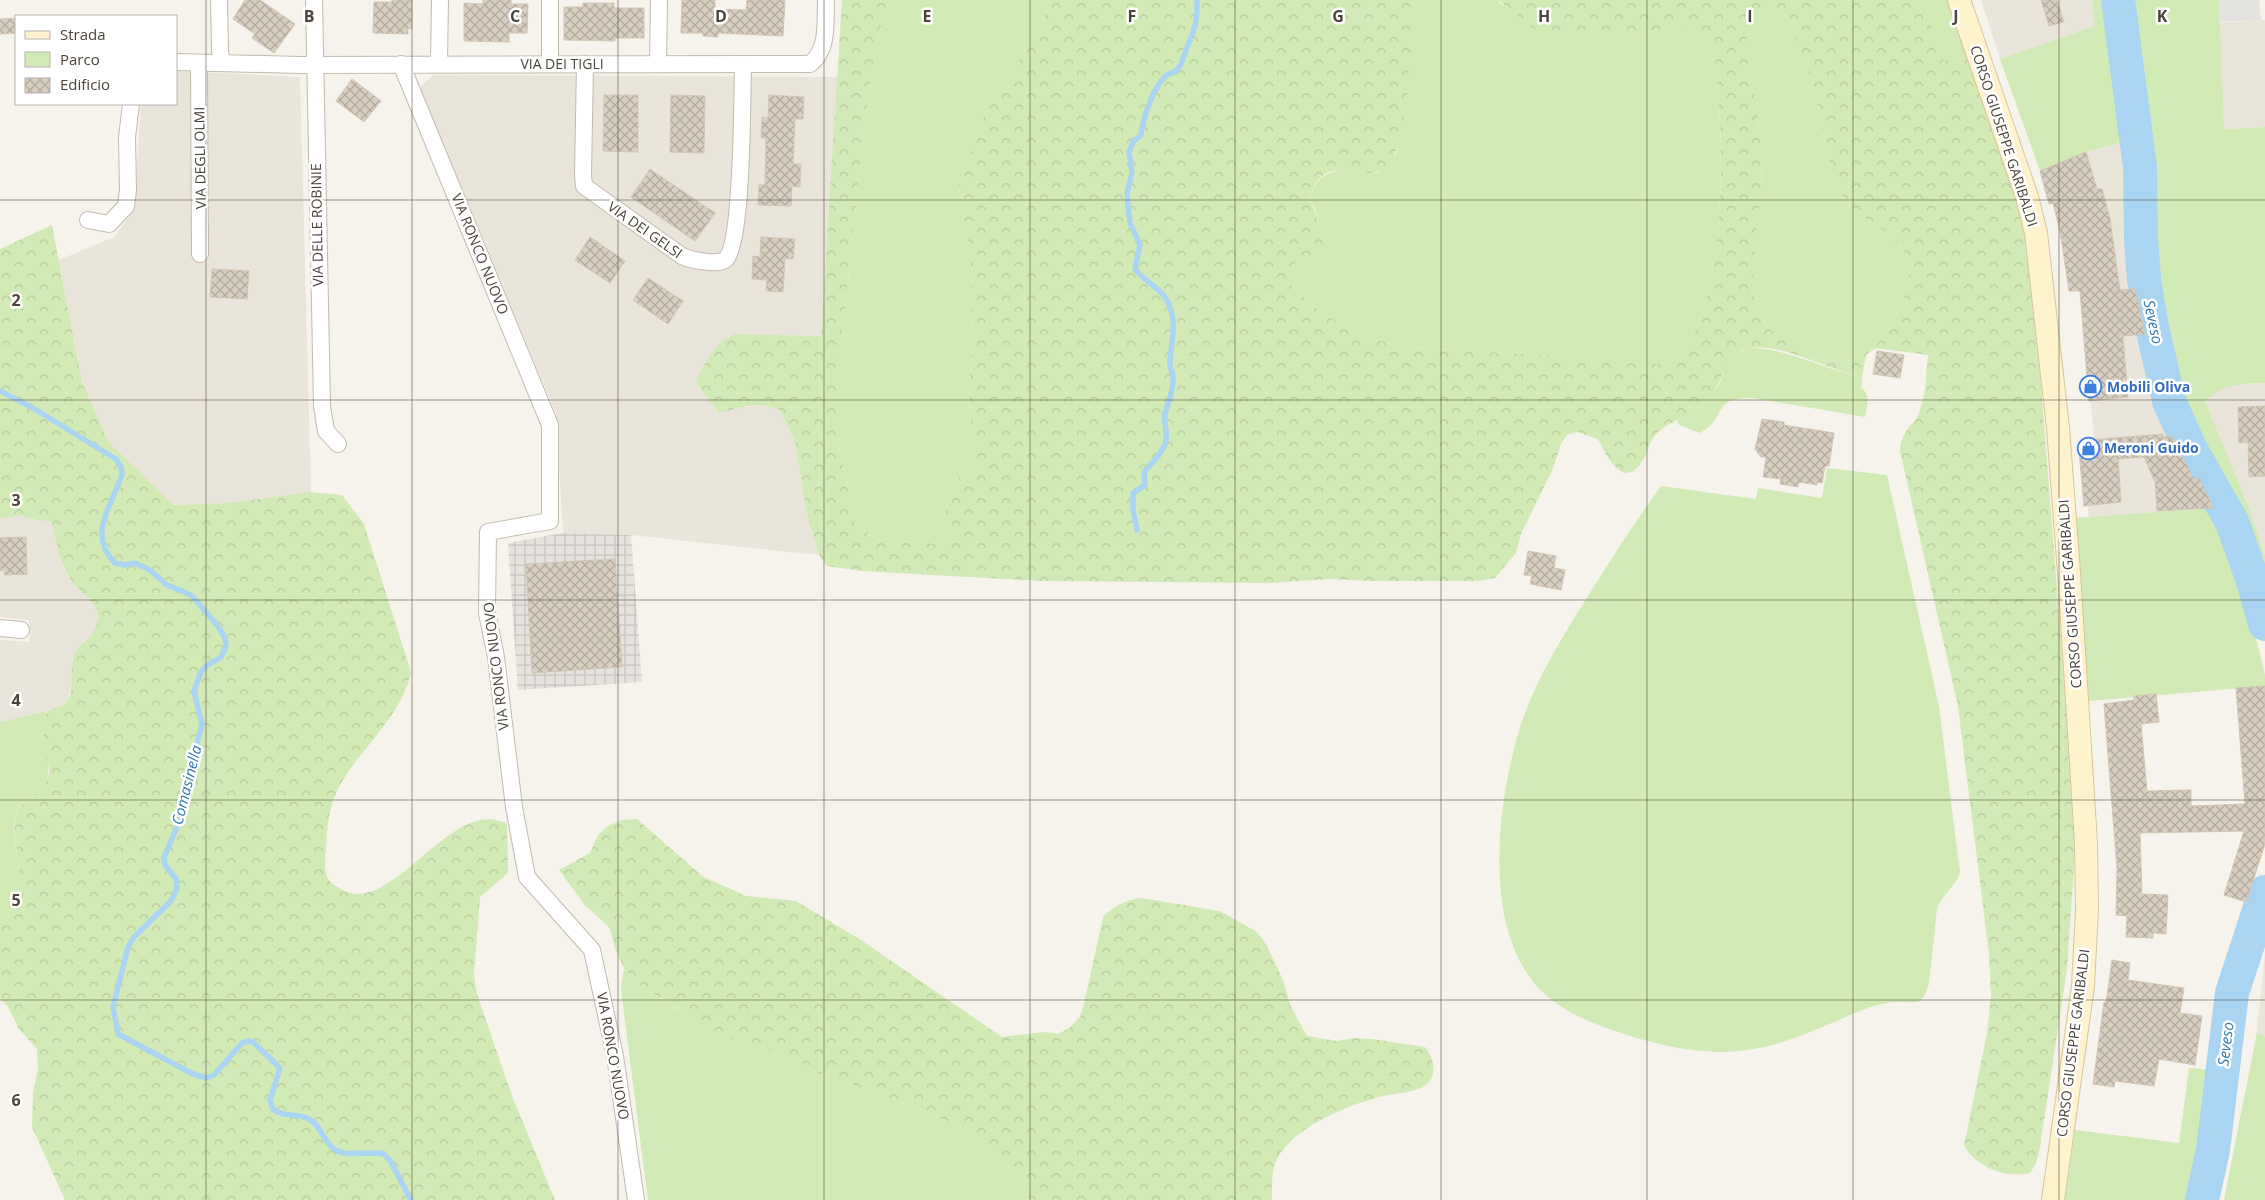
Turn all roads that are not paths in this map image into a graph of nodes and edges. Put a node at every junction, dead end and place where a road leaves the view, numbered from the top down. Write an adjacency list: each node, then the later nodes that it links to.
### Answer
1 (219, 0): 10 (street)
2 (314, 0): 11 (street, VIA DELLE ROBINIE)
3 (440, 0): 13 (street)
4 (550, 0): 14 (street)
5 (659, 0): 16 (street)
6 (826, 0): 17 (street, VIA DEI TIGLI)
7 (1959, 0): 25 (main road, CORSO GIUSEPPE GARIBALDI)
8 (178, 62): 9 (street)
9 (199, 63): 10 (street); 20 (street, VIA DEGLI OLMI)
10 (222, 63): 11 (street)
11 (313, 64): 12 (street, VIA DEI TIGLI); 21 (street, VIA DELLE ROBINIE)
12 (401, 64): 13 (street, VIA DEI TIGLI); 24 (street, VIA RONCO NUOVO)
13 (439, 64): 14 (street, VIA DEI TIGLI)
14 (550, 64): 15 (street, VIA DEI TIGLI)
15 (585, 64): 16 (street, VIA DEI TIGLI); 17 (street, VIA DEI GELSI)
16 (658, 64): 17 (street, VIA DEI TIGLI)
17 (743, 64)
18 (132, 105): 19 (street)
19 (88, 220)
20 (200, 254)
21 (338, 444)
22 (0, 628): 23 (street)
23 (21, 630)
24 (636, 1200)
25 (2053, 1200)

